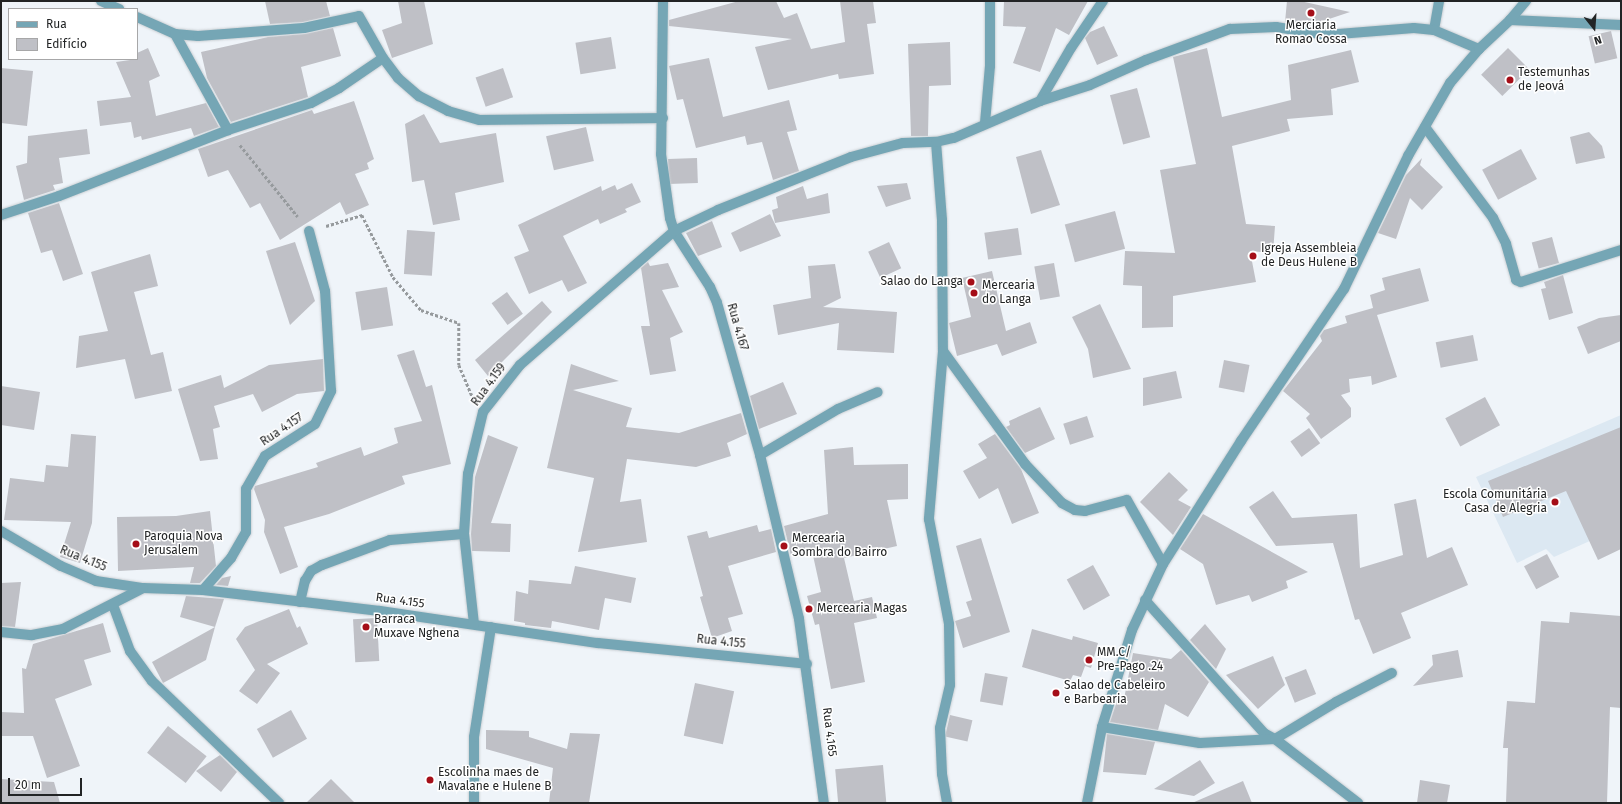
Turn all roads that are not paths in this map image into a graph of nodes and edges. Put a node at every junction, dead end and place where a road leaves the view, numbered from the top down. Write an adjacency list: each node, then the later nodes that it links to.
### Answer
1 (101, 1): 7 (street)
2 (663, 1): 16 (street, Rua 4.167)
3 (990, 1): 17 (street)
4 (1103, 1): 15 (street)
5 (1439, 1): 11 (street)
6 (1526, 1): 9 (street)
7 (117, 8)
8 (138, 17): 12 (street)
9 (1510, 20): 10 (street); 13 (street)
10 (1621, 25)
11 (1434, 30): 13 (street, Rua 4.159); 15 (street, Rua 4.159)
12 (175, 34): 14 (street); 19 (street)
13 (1479, 49): 18 (street)
14 (382, 58): 16 (street); 19 (street)
15 (1040, 101): 17 (street, Rua 4.159)
16 (663, 118): 23 (street, Rua 4.167)
17 (985, 123): 20 (street, Rua 4.159)
18 (1425, 127): 24 (street); 30 (street)
19 (228, 130): 21 (street)
20 (936, 142): 23 (street, Rua 4.159); 25 (street)
21 (1, 215)
22 (309, 231): 32 (street, Rua 4.157)
23 (674, 231): 27 (street, Rua 4.167); 29 (street, Rua 4.159)
24 (1621, 250)
25 (943, 351): 30 (street); 46 (street)
26 (878, 392): 27 (street)
27 (760, 455): 39 (street, Rua 4.167)
28 (1, 531): 31 (street, Rua 4.155)
29 (464, 534): 34 (street); 36 (street, Rua 4.159)
30 (1163, 564): 33 (street)
31 (143, 588): 32 (street, Rua 4.155); 35 (street)
32 (203, 590): 34 (street, Rua 4.155)
33 (1145, 600): 41 (street); 42 (street)
34 (300, 602): 36 (street, Rua 4.155)
35 (113, 605): 38 (street); 43 (street)
36 (474, 624): 37 (street, Rua 4.155)
37 (491, 627): 39 (street, Rua 4.155); 44 (street)
38 (1, 632)
39 (807, 664): 45 (street, Rua 4.165)
40 (1392, 673): 42 (street)
41 (1102, 728): 42 (street); 47 (street)
42 (1275, 739): 48 (street)
43 (280, 803)
44 (474, 803)
45 (824, 803)
46 (947, 803)
47 (1088, 803)
48 (1358, 803)

